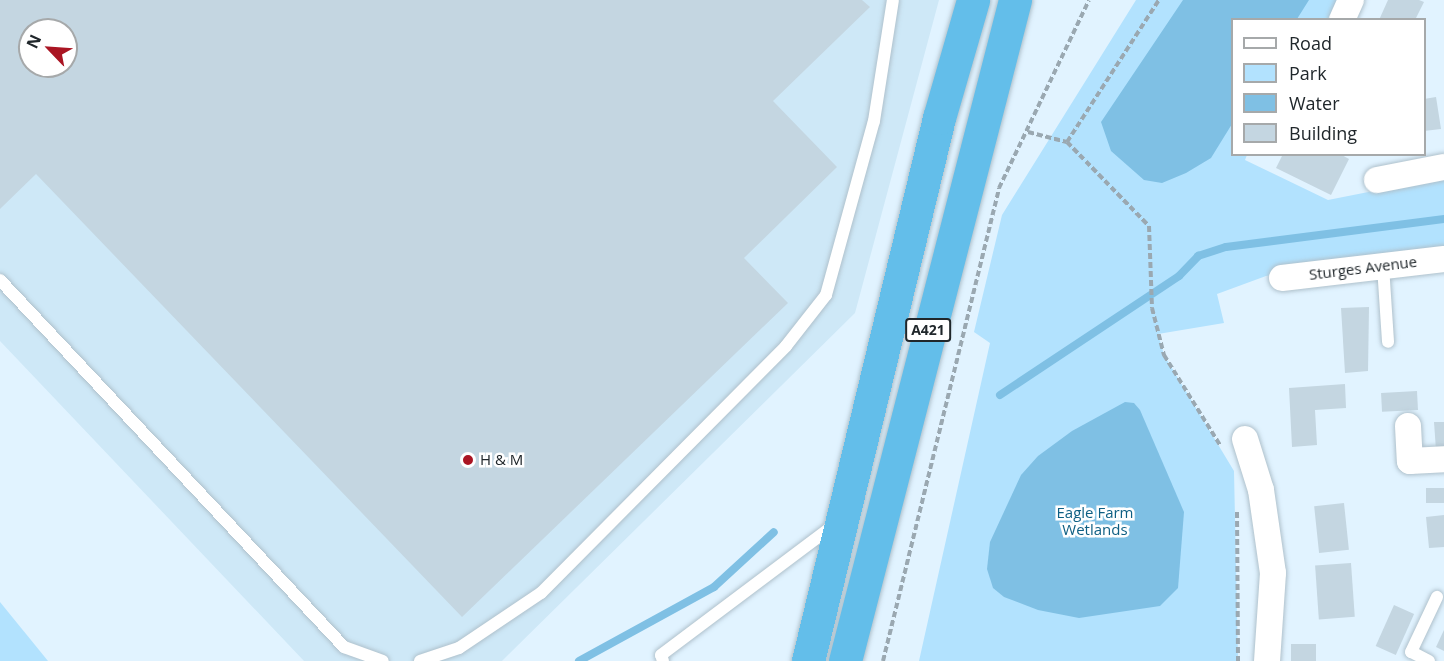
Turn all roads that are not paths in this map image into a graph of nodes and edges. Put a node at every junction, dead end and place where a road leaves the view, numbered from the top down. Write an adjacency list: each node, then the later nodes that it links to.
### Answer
1 (893, 0): 19 (lane)
2 (973, 0): 16 (highway, A421)
3 (1015, 0): 22 (highway, A421)
4 (1352, 0): 5 (street)
5 (1343, 18)
6 (1444, 167): 7 (street)
7 (1377, 180)
8 (1444, 259): 9 (street, Sturges Avenue)
9 (1383, 266): 10 (street, Sturges Avenue); 12 (lane)
10 (1282, 278)
11 (0, 280): 18 (lane)
12 (1388, 342)
13 (1408, 426): 15 (street)
14 (1235, 446): 23 (street)
15 (1444, 459)
16 (842, 520): 20 (lane); 21 (highway, A421)
17 (1437, 597): 24 (lane)
18 (383, 661)
19 (420, 661)
20 (663, 661)
21 (808, 661)
22 (845, 661)
23 (1267, 661)
24 (1429, 661)

